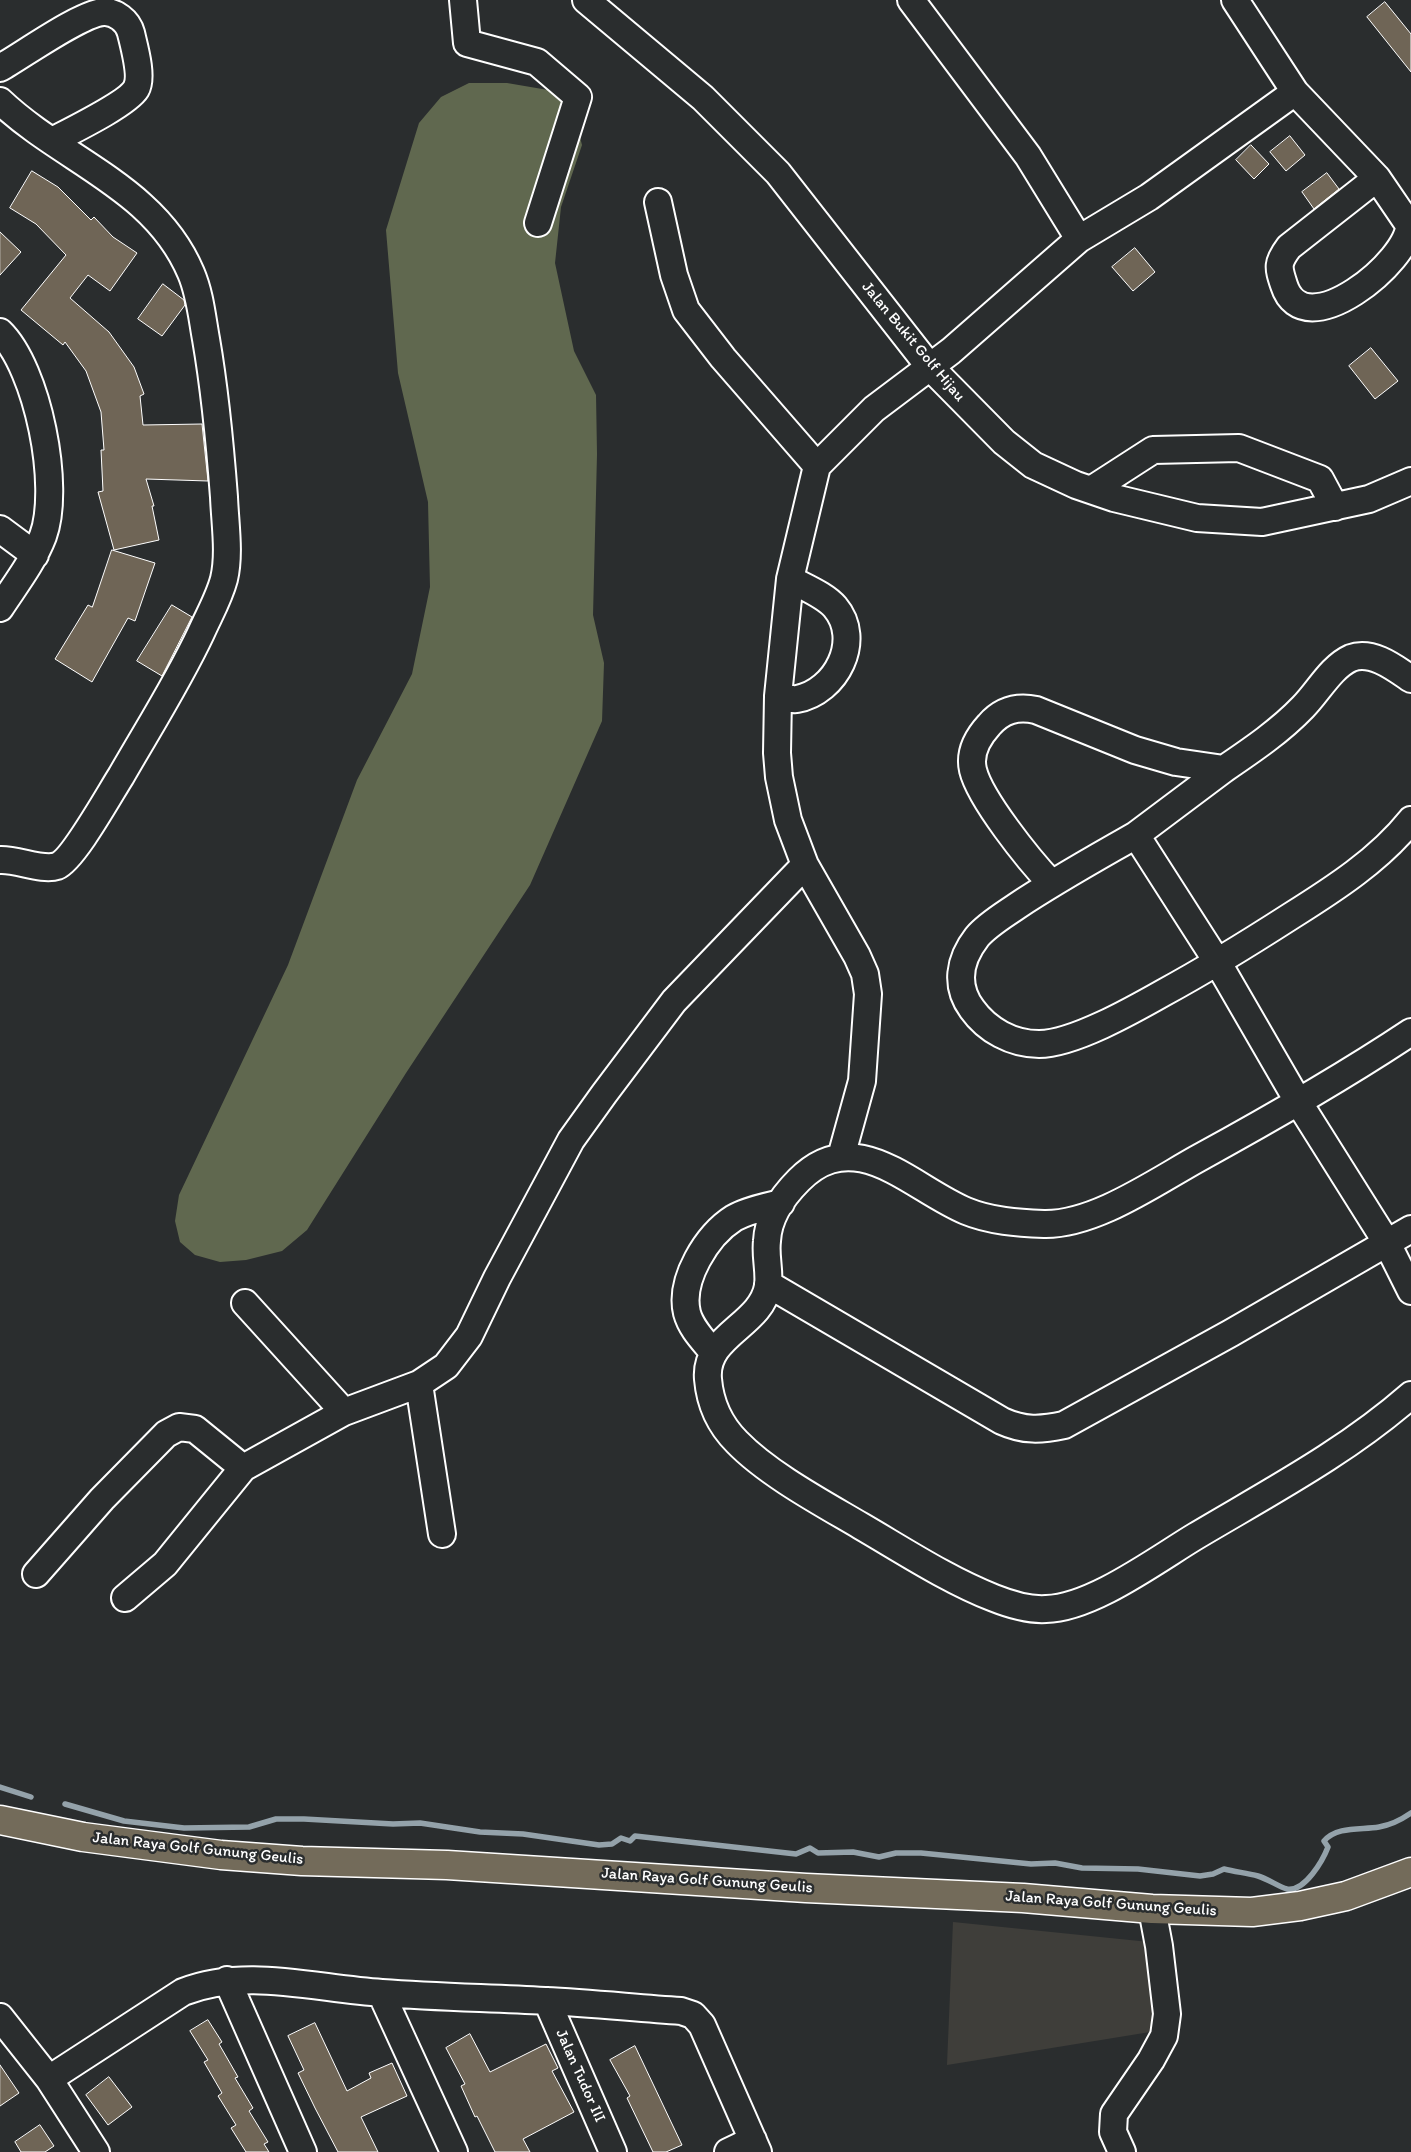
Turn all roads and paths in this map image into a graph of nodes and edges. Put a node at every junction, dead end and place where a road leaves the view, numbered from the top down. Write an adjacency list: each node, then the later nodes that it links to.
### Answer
1 (463, 0): 11 (street)
2 (586, 0): 14 (street, Jalan Bukit Golf Hijau)
3 (911, 0): 12 (street)
4 (1235, 0): 6 (street)
5 (0, 68): 8 (street)
6 (1295, 92): 9 (street); 12 (street)
7 (0, 101): 8 (street)
8 (52, 141): 28 (street)
9 (1377, 178): 9 (street)
10 (658, 202): 15 (street)
11 (538, 223)
12 (1079, 238): 14 (street)
13 (0, 332): 20 (street)
14 (929, 366): 15 (street); 17 (street, Jalan Bukit Golf Hijau)
15 (817, 466): 21 (street)
16 (1411, 481): 18 (street, Jalan Bukit Golf Hijau)
17 (1091, 490): 18 (street, Jalan Bukit Golf Hijau); 18 (street)
18 (1335, 507)
19 (0, 529): 20 (street)
20 (35, 555): 22 (street)
21 (790, 579): 24 (street); 24 (street)
22 (0, 608)
23 (1411, 679): 25 (street)
24 (778, 696): 29 (street)
25 (1224, 769): 27 (street); 30 (street)
26 (1411, 820): 31 (street)
27 (1136, 835): 30 (street); 31 (street)
28 (0, 860)
29 (805, 865): 34 (street); 42 (street)
30 (1051, 883): 31 (street)
31 (1218, 963): 33 (street)
32 (1411, 1032): 33 (street)
33 (1299, 1103): 34 (street); 37 (street)
34 (841, 1157): 35 (street)
35 (781, 1202): 38 (street); 41 (street)
36 (1411, 1229): 37 (street)
37 (1387, 1243): 38 (street); 39 (street)
38 (768, 1284): 41 (street)
39 (1411, 1291)
40 (245, 1303): 44 (street)
41 (712, 1351): 43 (street)
42 (419, 1384): 44 (street); 46 (street)
43 (1411, 1395)
44 (344, 1412): 45 (street)
45 (243, 1468): 47 (street); 48 (street)
46 (442, 1534)
47 (36, 1574)
48 (125, 1598)
49 (0, 1820): 51 (main road, Jalan Raya Golf Gunung Geulis)
50 (1411, 1872): 51 (main road, Jalan Raya Golf Gunung Geulis)
51 (1152, 1909): 63 (street)
52 (226, 1980): 53 (street); 56 (street); 59 (street)
53 (381, 1993): 54 (street); 60 (street)
54 (546, 2001): 57 (street); 61 (street, Jalan Tudor III)
55 (0, 2017): 56 (street)
56 (49, 2079): 58 (street)
57 (756, 2146): 62 (street)
58 (96, 2152)
59 (303, 2152)
60 (454, 2152)
61 (613, 2152)
62 (728, 2152)
63 (1122, 2152)

